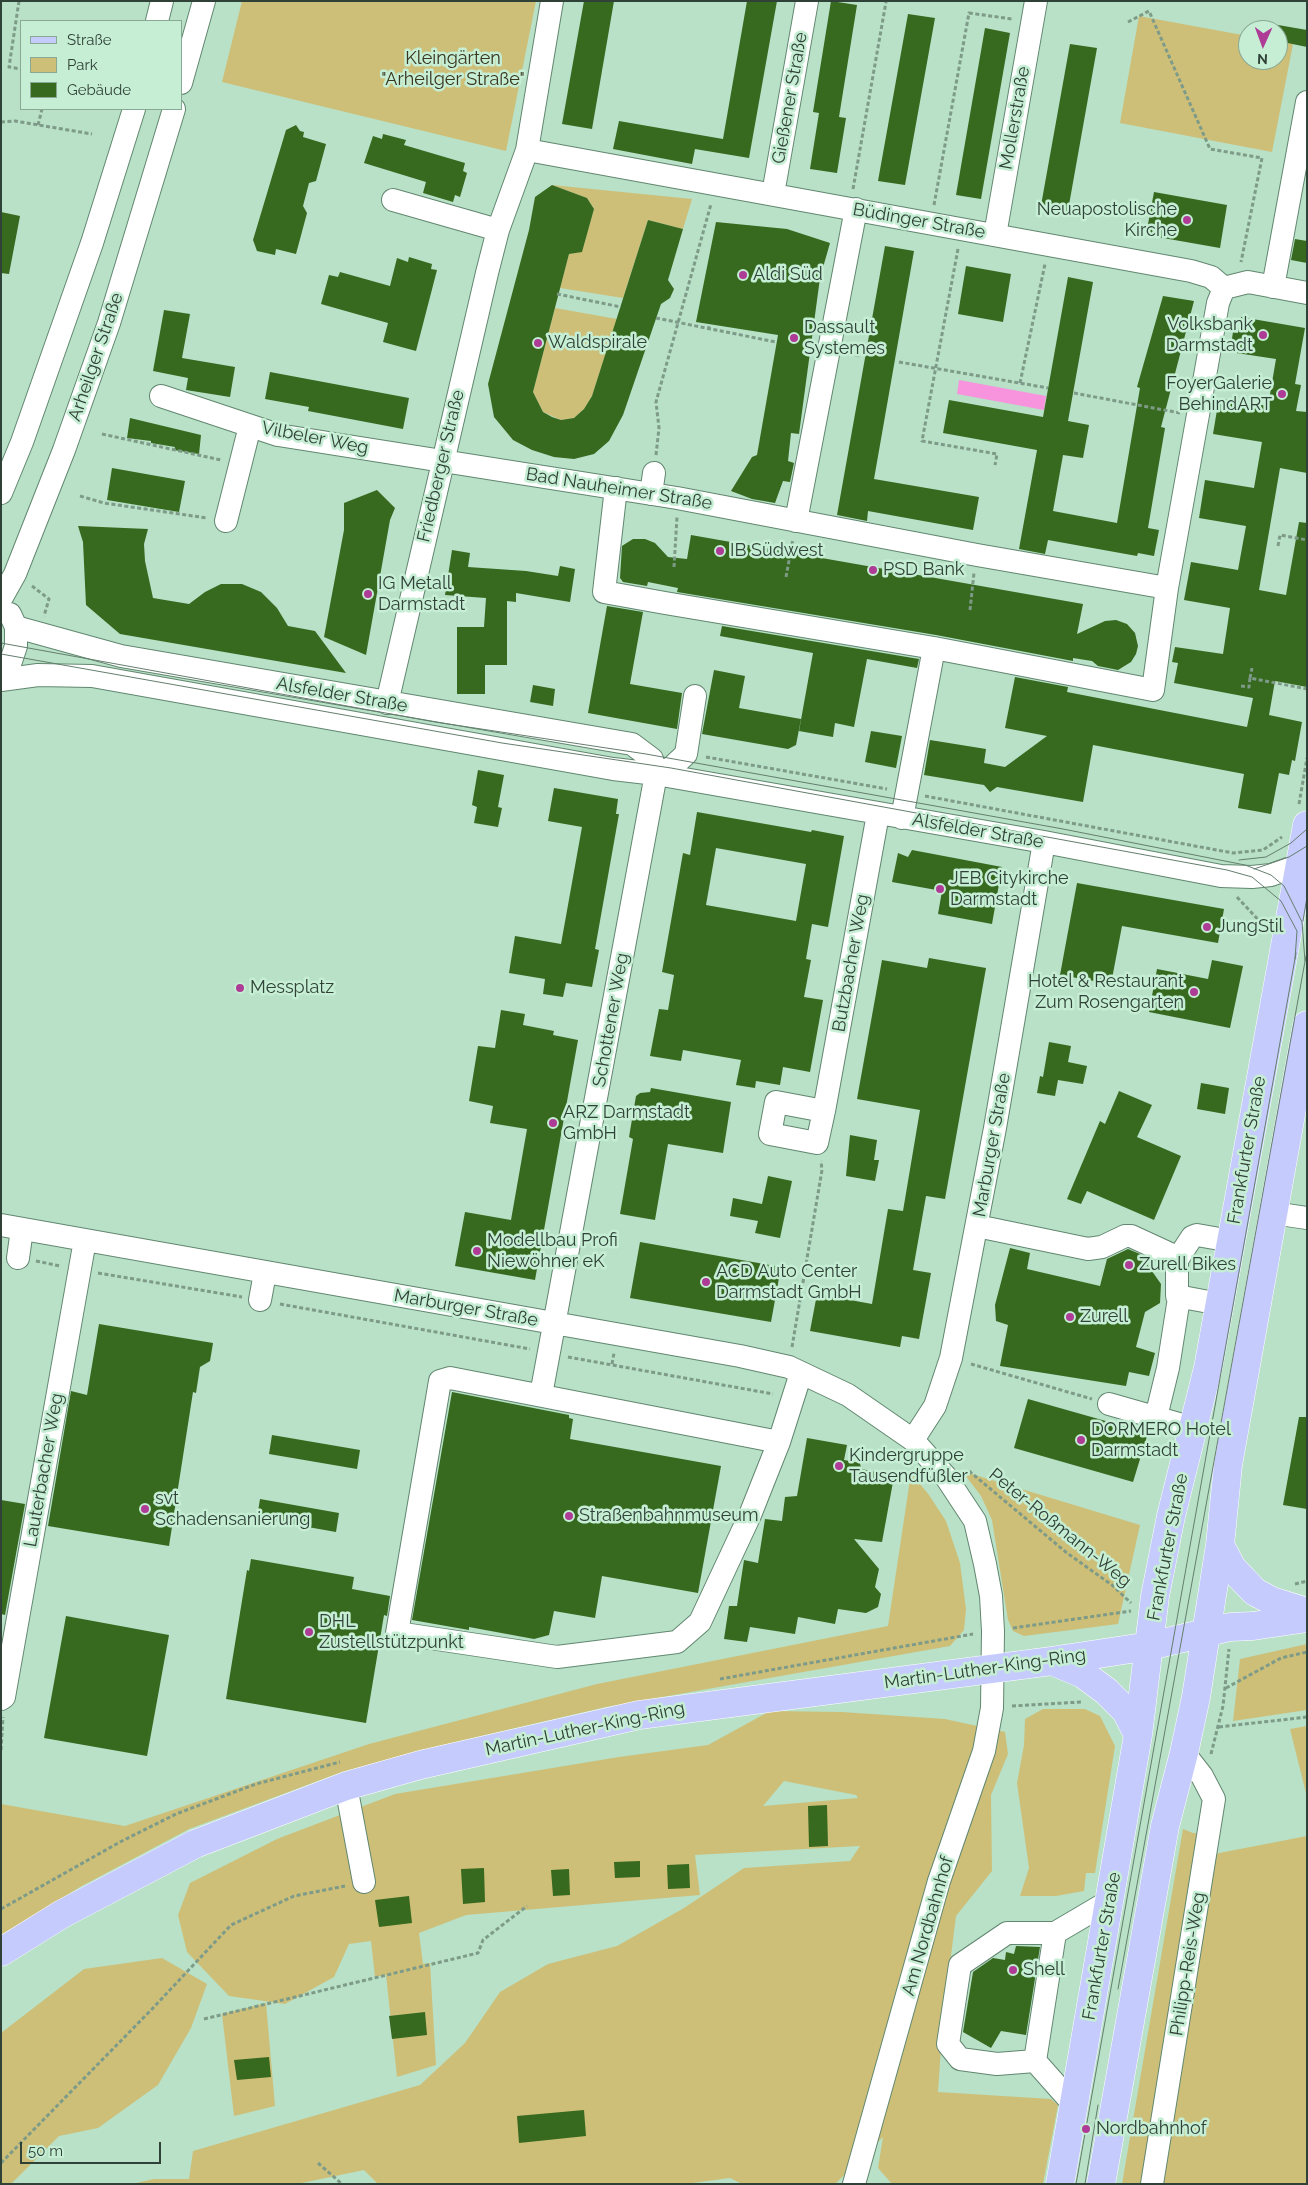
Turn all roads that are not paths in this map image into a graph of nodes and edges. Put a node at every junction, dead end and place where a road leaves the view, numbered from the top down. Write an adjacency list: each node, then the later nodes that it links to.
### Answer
1 (162, 1): 6 (street)
2 (204, 1): 7 (street)
3 (552, 1): 11 (street, Friedberger Straße)
4 (807, 1): 12 (street, Gießener Straße)
5 (1034, 11): 16 (street, Mollerstraße)
6 (157, 20)
7 (182, 79)
8 (1307, 102): 18 (street)
9 (134, 110): 24 (street)
10 (174, 110): 28 (street, Arheilger Straße)
11 (527, 150): 12 (street, Büdinger Straße); 15 (street, Friedberger Straße)
12 (773, 194): 14 (street, Büdinger Straße)
13 (393, 200): 15 (street)
14 (852, 209): 16 (street, Büdinger Straße); 26 (street)
15 (498, 230): 22 (street, Friedberger Straße)
16 (995, 235): 17 (street, Büdinger Straße)
17 (1230, 287): 18 (street); 27 (street)
18 (1273, 287): 19 (street)
19 (1307, 293)
20 (162, 396): 21 (street, Vilbeler Weg)
21 (250, 426): 22 (street, Vilbeler Weg); 25 (street)
22 (442, 461): 23 (street, Bad Nauheimer Straße); 34 (street, Friedberger Straße)
23 (616, 488): 26 (street, Bad Nauheimer Straße); 30 (street)
24 (1, 493)
25 (226, 521)
26 (796, 521): 27 (street, Bad Nauheimer Straße)
27 (1167, 588): 30 (street)
28 (1, 601): 29 (street, Arheilger Straße)
29 (16, 627): 31 (street); 34 (street, Alsfelder Straße)
30 (934, 648): 37 (street)
31 (1, 675)
32 (1, 680): 35 (street, Alsfelder Straße)
33 (695, 696): 35 (street)
34 (387, 703): 35 (street, Alsfelder Straße)
35 (656, 774): 36 (street, Alsfelder Straße); 55 (street, Schottener Weg)
36 (878, 814): 37 (street, Alsfelder Straße); 42 (street, Butzbacher Weg)
37 (902, 818): 39 (street, Alsfelder Straße)
38 (1302, 818): 40 (main road, Frankfurter Straße)
39 (1044, 842): 40 (street, Alsfelder Straße); 45 (street, Marburger Straße)
40 (1299, 865): 48 (main road, Frankfurter Straße)
41 (1307, 1025): 43 (main road, Frankfurter Straße)
42 (824, 1111): 42 (street, Butzbacher Weg)
43 (1273, 1213): 44 (street); 63 (main road, Frankfurter Straße)
44 (1307, 1218)
45 (977, 1226): 50 (street); 61 (street, Marburger Straße)
46 (12, 1227): 47 (street, Marburger Straße); 49 (street)
47 (85, 1240): 51 (street, Marburger Straße); 70 (street, Lauterbacher Weg)
48 (1231, 1241): 50 (street); 60 (main road, Frankfurter Straße)
49 (18, 1258)
50 (1177, 1260): 52 (street)
51 (265, 1273): 53 (street); 55 (street, Marburger Straße)
52 (1179, 1298): 54 (street); 59 (street)
53 (260, 1300)
54 (1210, 1302)
55 (554, 1324): 56 (street, Marburger Straße); 57 (street, Schottener Weg)
56 (795, 1370): 61 (street, Marburger Straße); 62 (street)
57 (542, 1395): 62 (street); 62 (street)
58 (1109, 1404): 59 (street)
59 (1156, 1417): 60 (street)
60 (1193, 1428): 67 (main road, Frankfurter Straße)
61 (913, 1440): 69 (street, Marburger Straße)
62 (779, 1442)
63 (1220, 1545): 64 (main road); 66 (main road, Frankfurter Straße)
64 (1307, 1612)
65 (1307, 1618): 66 (main road, Martin-Luther-King-Ring)
66 (1207, 1634): 67 (main road, Martin-Luther-King-Ring); 72 (main road, Frankfurter Straße)
67 (1150, 1646): 68 (main road, Martin-Luther-King-Ring); 71 (main road, Frankfurter Straße)
68 (1052, 1661): 69 (main road, Martin-Luther-King-Ring); 71 (main road)
69 (993, 1668): 73 (main road, Martin-Luther-King-Ring); 80 (street, Am Nordbahnhof)
70 (2, 1698)
71 (1138, 1735): 75 (main road, Frankfurter Straße)
72 (1184, 1753): 82 (main road, Frankfurter Straße); 83 (street, Philipp-Reis-Weg)
73 (346, 1786): 74 (street); 77 (main road, Martin-Luther-King-Ring)
74 (364, 1882)
75 (1110, 1900): 76 (street); 79 (main road, Frankfurter Straße)
76 (1056, 1933): 78 (street); 78 (street)
77 (1, 1952)
78 (1035, 2061): 79 (street)
79 (1074, 2105): 81 (main road, Frankfurter Straße)
80 (854, 2184)
81 (1060, 2184)
82 (1101, 2184)
83 (1152, 2184)

